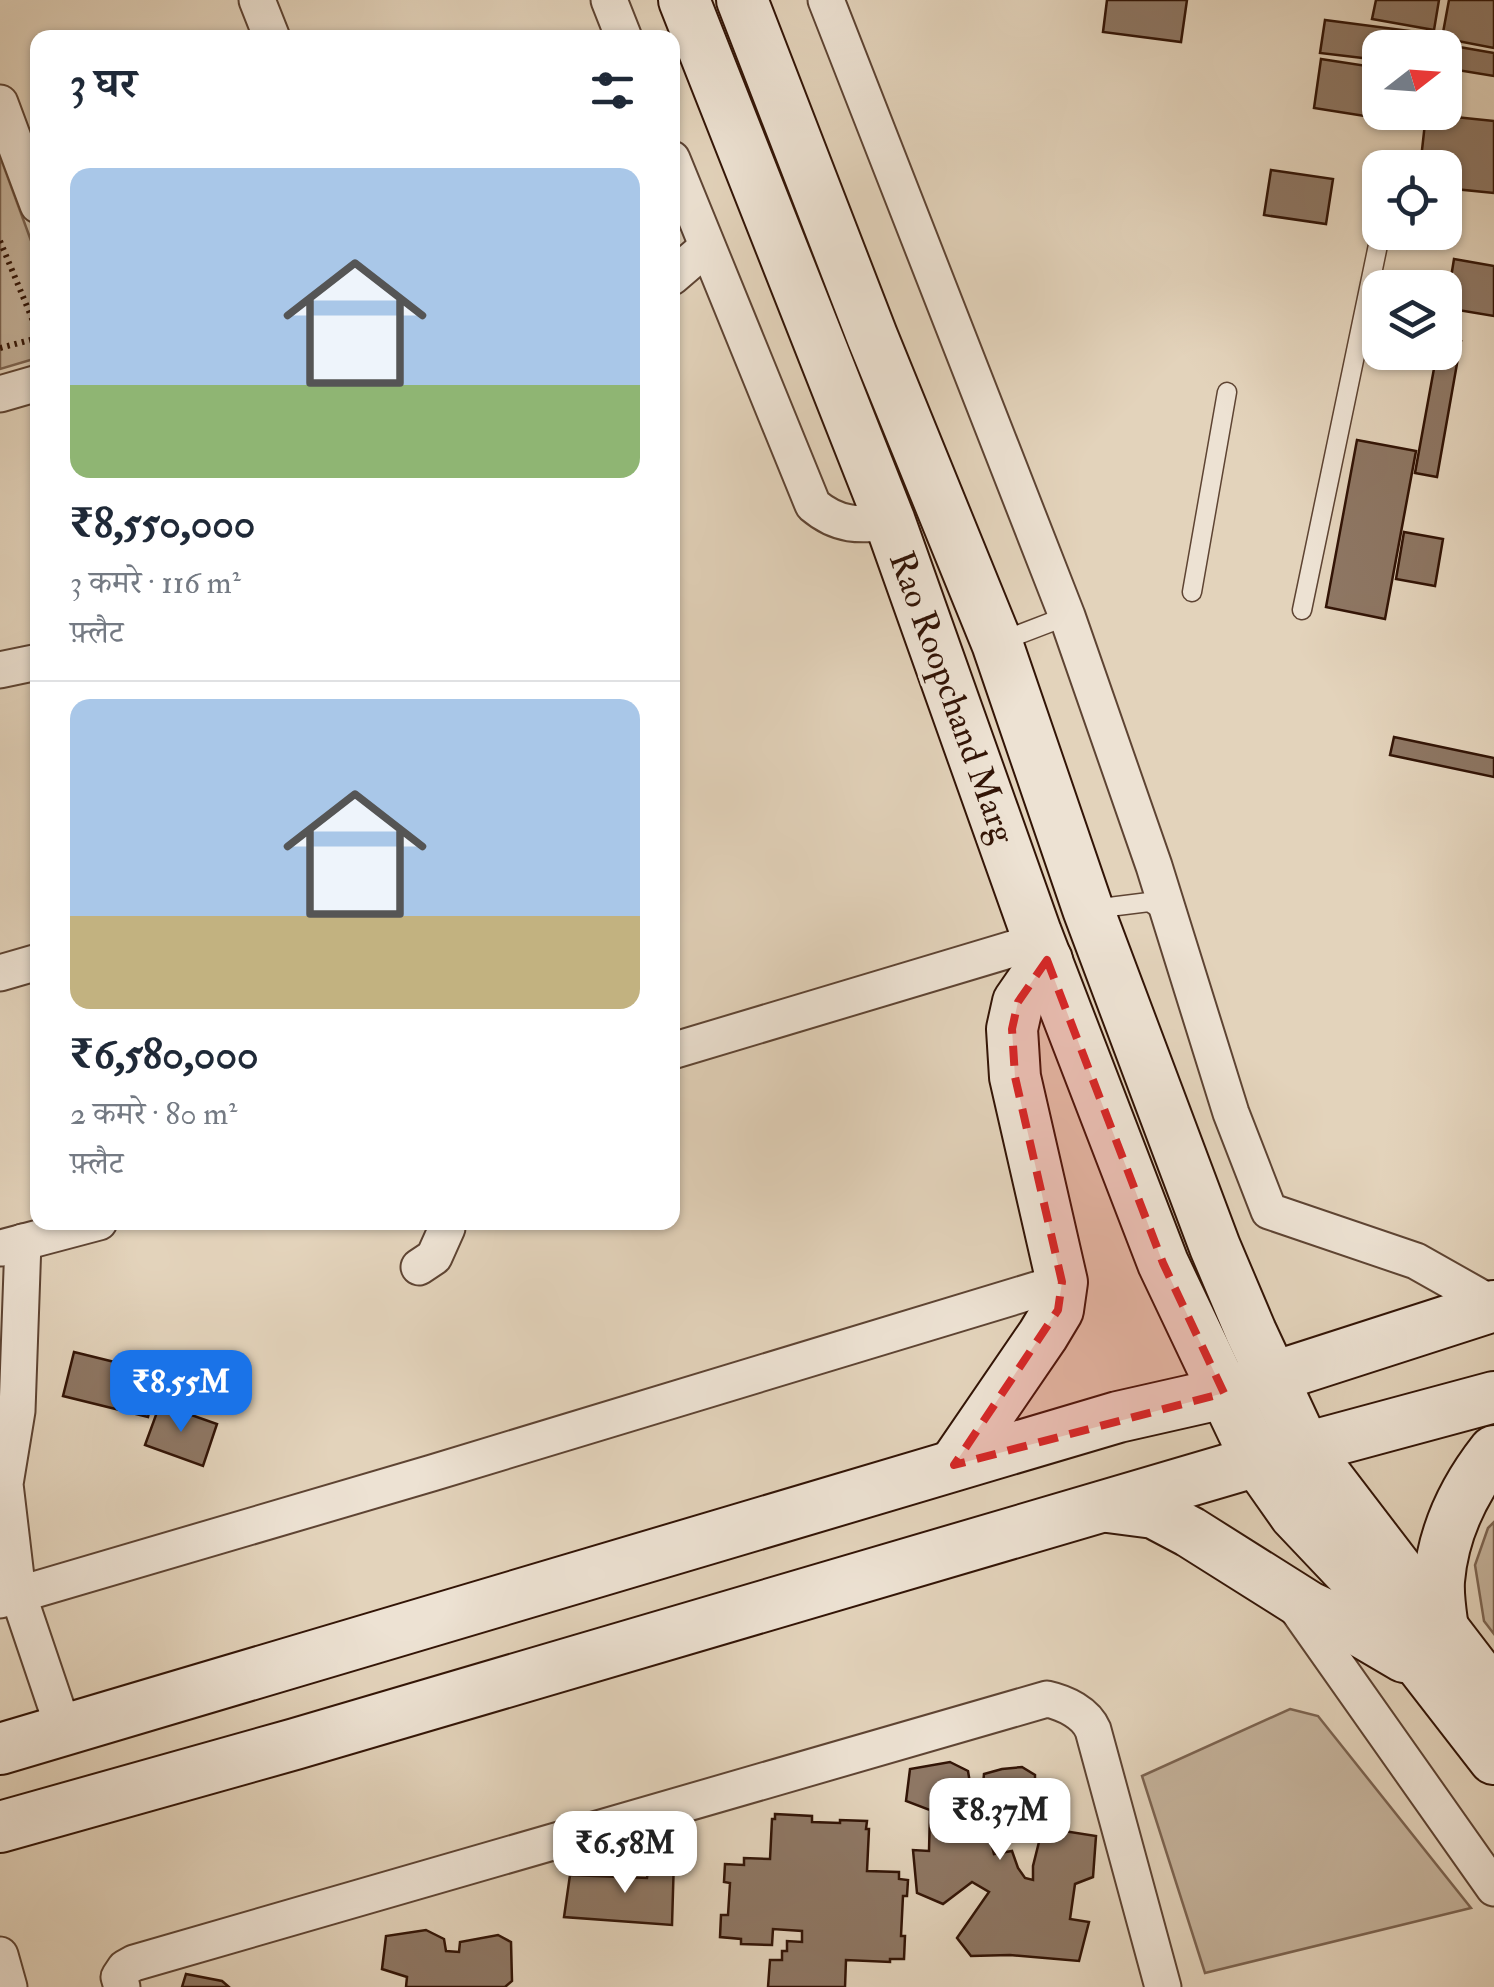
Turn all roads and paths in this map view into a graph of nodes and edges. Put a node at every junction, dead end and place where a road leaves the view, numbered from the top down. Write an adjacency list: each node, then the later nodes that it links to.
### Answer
1 (257, 0): 6 (street)
2 (609, 0): 7 (street)
3 (684, 0): 21 (main road, Rao Roopchand Marg)
4 (742, 0): 25 (main road, Rao Roopchand Marg)
5 (826, 0): 24 (street)
6 (269, 30)
7 (621, 30)
8 (0, 104): 10 (street)
9 (680, 179): 12 (street)
10 (30, 184)
11 (0, 241): 15 (path)
12 (707, 247): 14 (street); 21 (street)
13 (1377, 250): 23 (lane)
14 (680, 269)
15 (30, 315)
16 (30, 338): 17 (path)
17 (0, 348)
18 (30, 385): 20 (street)
19 (1228, 392): 22 (lane)
20 (0, 394)
21 (890, 522): 30 (main road, Rao Roopchand Marg)
22 (1192, 592)
23 (1302, 610)
24 (1068, 616): 25 (lane); 29 (street)
25 (997, 643): 28 (main road, Rao Roopchand Marg)
26 (30, 664): 27 (street)
27 (0, 670)
28 (1088, 910): 29 (lane); 40 (main road, Rao Roopchand Marg)
29 (1168, 914): 39 (street)
30 (1043, 951): 33 (street); 38 (main road); 41 (main road, Rao Roopchand Marg)
31 (30, 964): 32 (street)
32 (0, 972)
33 (680, 1049)
34 (69, 1230): 36 (street)
35 (446, 1230): 37 (street)
36 (12, 1245): 49 (street)
37 (419, 1267)
38 (1062, 1282): 46 (main road); 49 (street)
39 (1494, 1305): 40 (main road)
40 (1274, 1377): 41 (main road); 43 (main road, Rao Roopchand Marg)
41 (1224, 1393): 45 (main road, Rao Roopchand Marg); 46 (main road)
42 (1494, 1397): 43 (main road)
43 (1305, 1448): 45 (main road); 50 (main road, Rao Roopchand Marg)
44 (1494, 1451): 50 (main road)
45 (1257, 1461): 47 (main road); 50 (main road, Rao Roopchand Marg)
46 (954, 1465): 52 (main road)
47 (1103, 1507): 48 (main road); 55 (main road)
48 (1286, 1593): 50 (main road); 56 (street)
49 (9, 1597): 52 (street)
50 (1434, 1650): 51 (main road); 54 (main road)
51 (1494, 1695)
52 (64, 1730): 53 (main road)
53 (0, 1749)
54 (1494, 1758)
55 (0, 1827)
56 (1494, 1888)
57 (1160, 1986): 58 (street)
58 (122, 1987)

